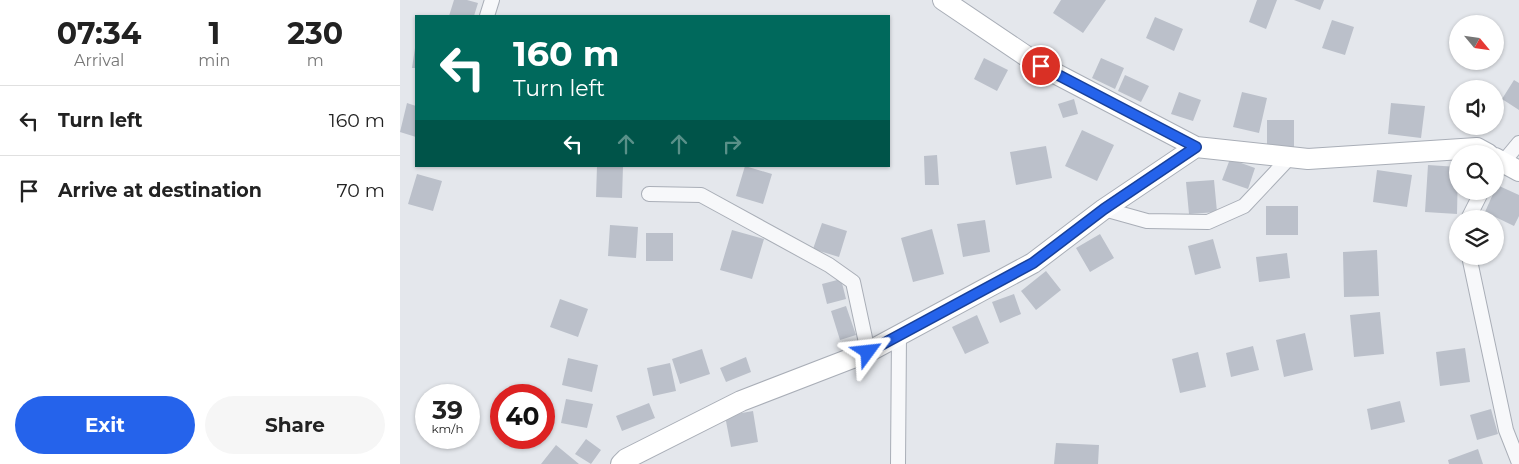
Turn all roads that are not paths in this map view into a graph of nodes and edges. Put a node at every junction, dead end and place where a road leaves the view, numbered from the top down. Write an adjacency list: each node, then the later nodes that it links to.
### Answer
1 (492, 0): 3 (street)
2 (943, 0): 5 (street)
3 (487, 15)
4 (1519, 143): 8 (street)
5 (1196, 147): 7 (street); 10 (street)
6 (1449, 150): 7 (street)
7 (1290, 157): 10 (street)
8 (1504, 159)
9 (649, 194): 13 (street)
10 (1104, 209): 12 (street)
11 (1471, 265): 16 (street)
12 (899, 335): 13 (street); 15 (street)
13 (868, 352): 14 (street)
14 (620, 464)
15 (898, 464)
16 (1519, 464)

